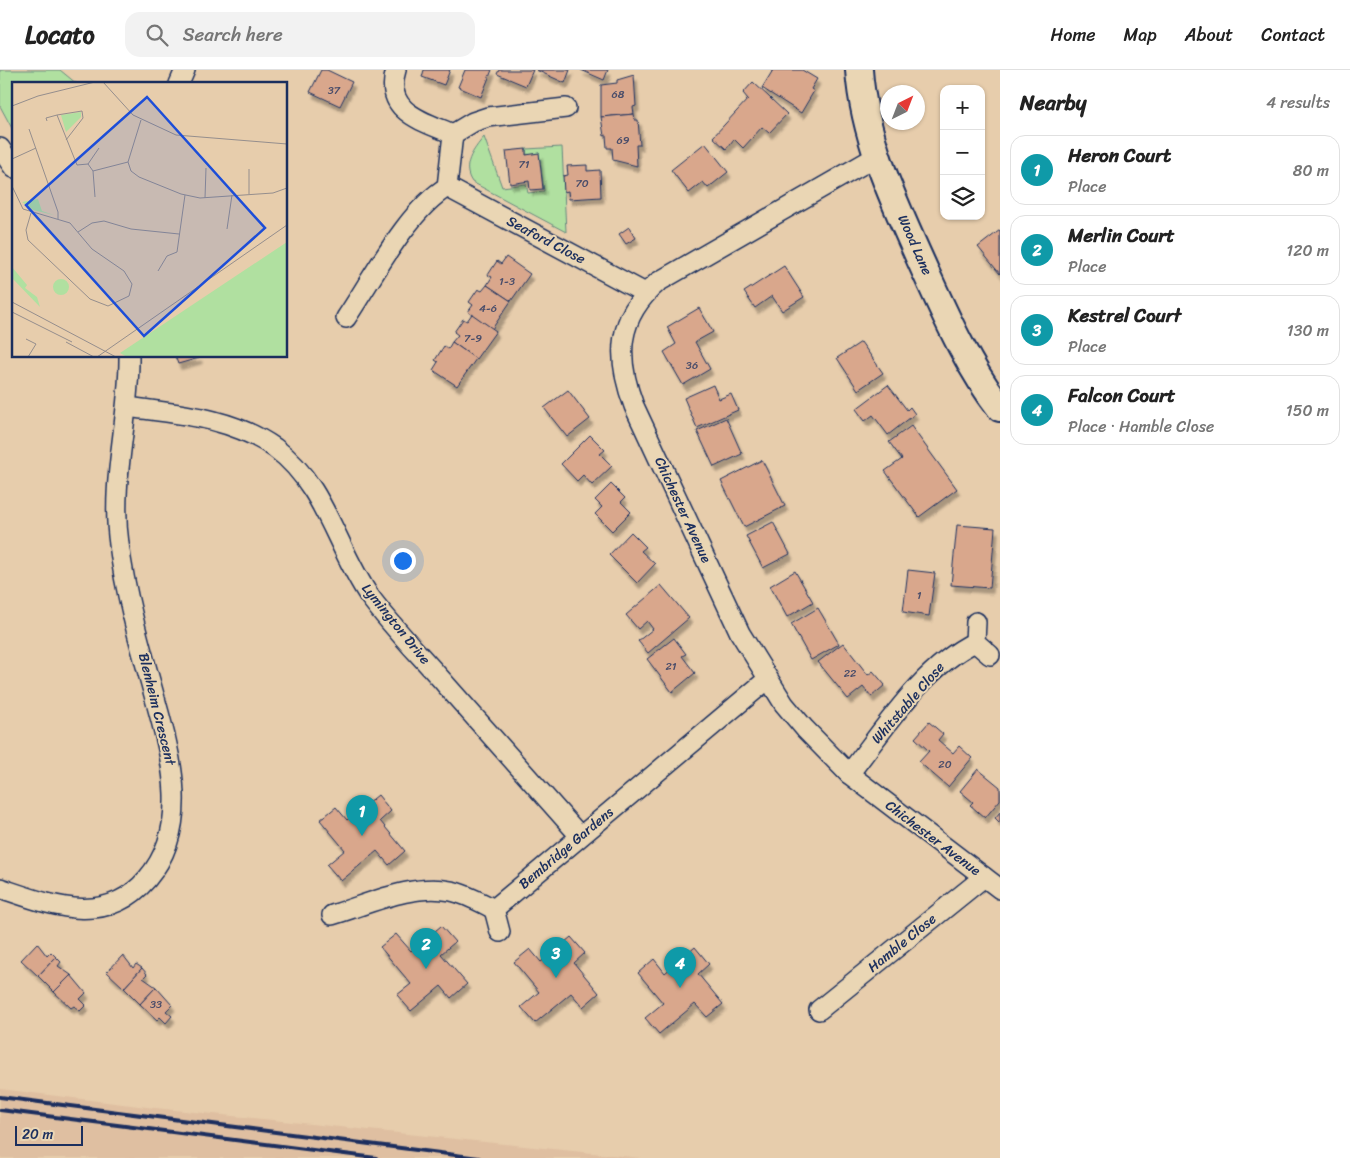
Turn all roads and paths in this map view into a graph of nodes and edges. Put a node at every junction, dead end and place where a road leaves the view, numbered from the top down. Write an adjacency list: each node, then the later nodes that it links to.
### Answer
1 (185, 70): 4 (street)
2 (396, 70): 6 (street)
3 (859, 70): 8 (street, Wood Lane)
4 (180, 82)
5 (566, 108): 6 (street)
6 (453, 134): 10 (street)
7 (0, 148): 9 (street)
8 (877, 156): 11 (street, Chichester Avenue); 15 (street, Wood Lane)
9 (12, 165)
10 (447, 187): 11 (street, Seaford Close); 12 (street)
11 (644, 293): 19 (street, Chichester Avenue)
12 (346, 318)
13 (129, 358): 14 (street, Blenheim Crescent)
14 (127, 407): 21 (street, Lymington Drive); 23 (street, Blenheim Crescent)
15 (1000, 408)
16 (976, 622): 17 (street)
17 (975, 642): 18 (street); 20 (street, Whitstable Close)
18 (990, 656)
19 (768, 679): 20 (street, Chichester Avenue); 21 (street, Bembridge Gardens)
20 (849, 774): 22 (street, Chichester Avenue)
21 (580, 836): 25 (street, Bembridge Gardens)
22 (984, 877): 24 (street, Chichester Avenue); 28 (street, Hamble Close)
23 (0, 888)
24 (1000, 889)
25 (494, 909): 26 (street); 27 (street)
26 (332, 915)
27 (500, 932)
28 (819, 1010)

